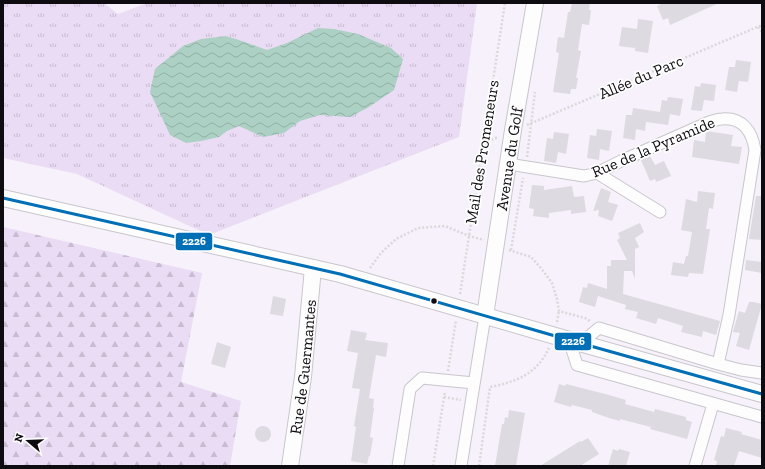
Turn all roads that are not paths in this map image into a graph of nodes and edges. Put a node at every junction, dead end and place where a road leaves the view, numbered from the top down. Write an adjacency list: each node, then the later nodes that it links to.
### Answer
1 (534, 3): 2 (main road, Avenue du Golf)
2 (508, 164): 3 (street, Rue de la Pyramide); 7 (main road, Avenue du Golf)
3 (597, 173): 5 (street); 9 (street, Rue de la Pyramide)
4 (3, 198): 6 (main road)
5 (660, 212)
6 (313, 268): 7 (main road); 15 (main road, Rue de Guermantes)
7 (485, 316): 8 (main road); 11 (street)
8 (575, 342): 9 (street); 12 (main road); 13 (street)
9 (718, 364): 10 (street)
10 (762, 373)
11 (474, 383): 16 (street); 17 (street)
12 (762, 394)
13 (713, 404): 14 (street); 18 (street)
14 (762, 417)
15 (290, 466)
16 (398, 466)
17 (461, 466)
18 (695, 466)

